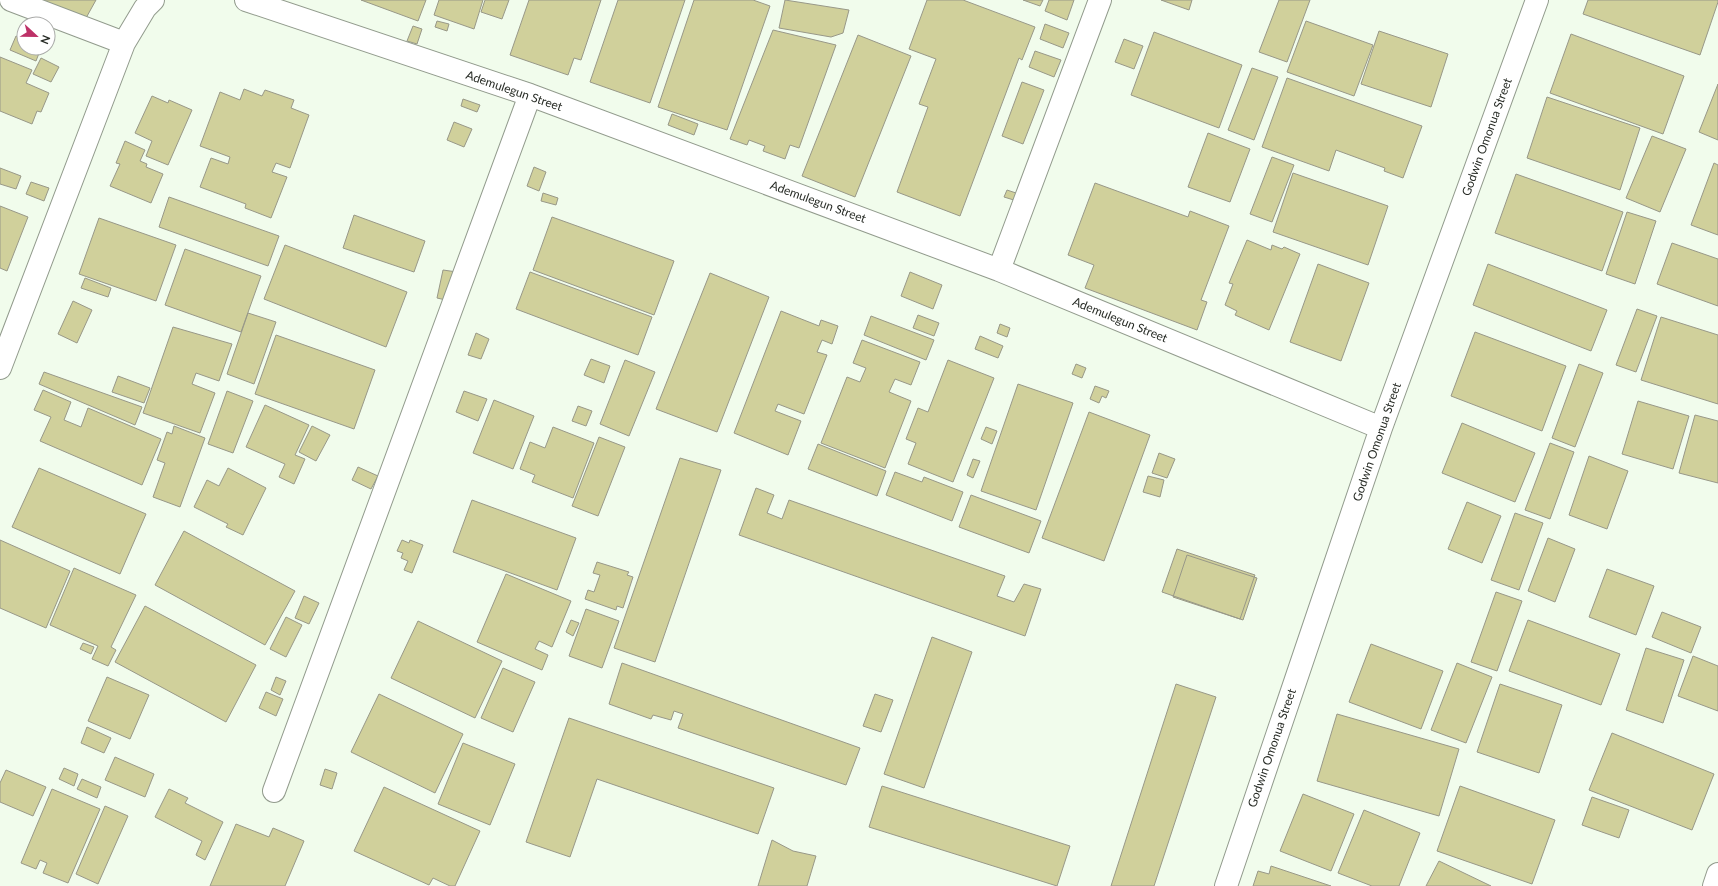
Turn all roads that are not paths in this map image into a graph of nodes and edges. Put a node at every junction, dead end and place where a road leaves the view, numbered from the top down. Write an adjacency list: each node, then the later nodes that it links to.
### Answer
1 (11, 0): 6 (street)
2 (153, 0): 6 (street)
3 (246, 0): 7 (street, Ademulegun Street)
4 (1100, 0): 8 (street)
5 (1537, 0): 10 (street, Godwin Omonua Street)
6 (124, 42): 9 (street)
7 (530, 95): 8 (street, Ademulegun Street); 11 (street)
8 (999, 270): 10 (street, Ademulegun Street)
9 (0, 368)
10 (1381, 428): 13 (street, Godwin Omonua Street)
11 (274, 791)
12 (1718, 874): 14 (street)
13 (1226, 886)
14 (1714, 886)

